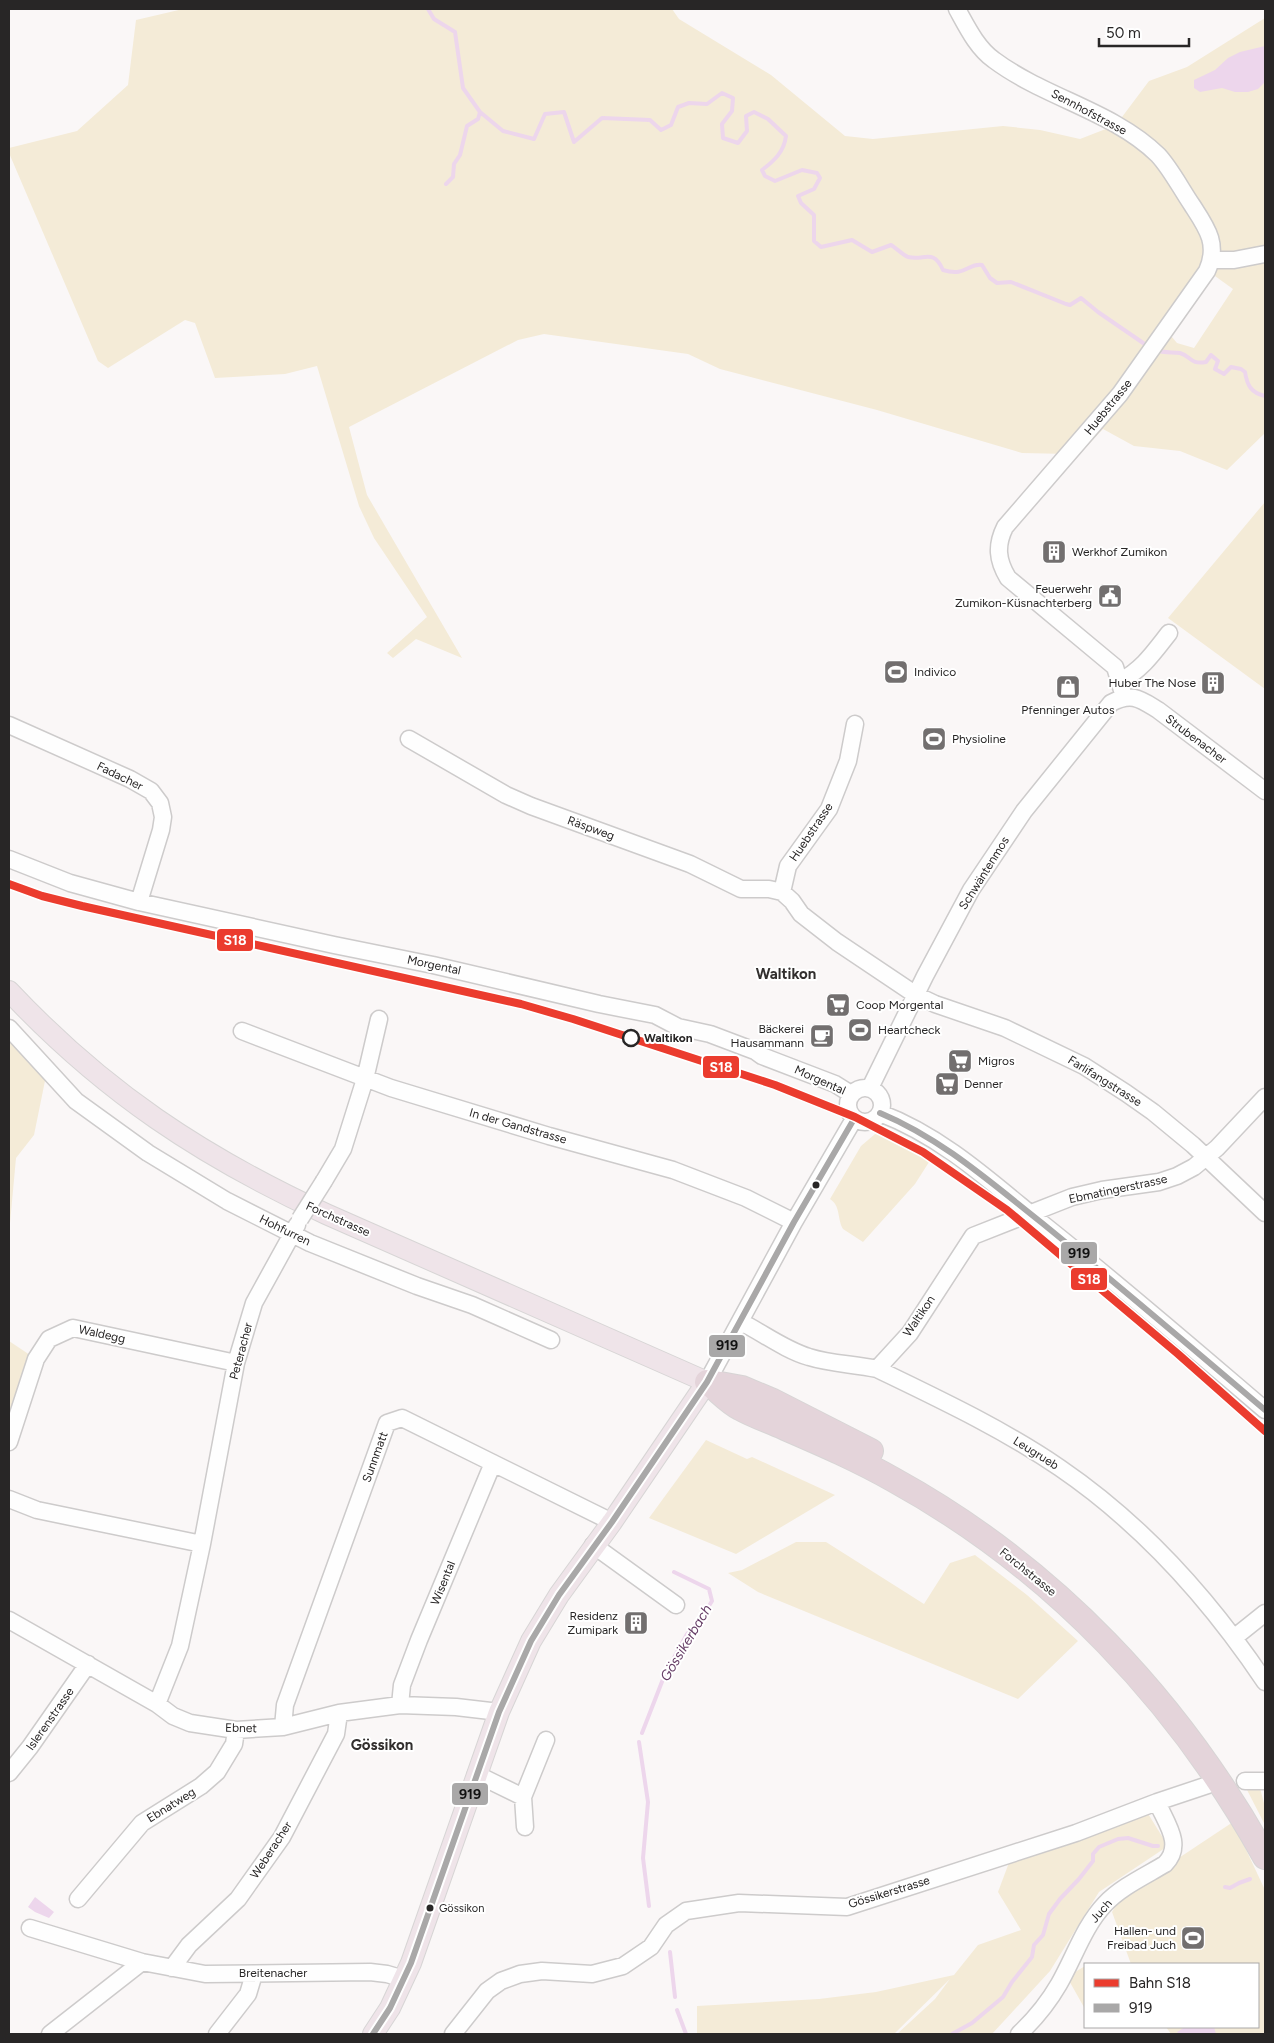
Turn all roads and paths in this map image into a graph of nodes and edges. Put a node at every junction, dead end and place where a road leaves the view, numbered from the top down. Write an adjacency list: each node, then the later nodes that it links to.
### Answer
1 (957, 9): 3 (street, Sennhofstrasse)
2 (1265, 254): 3 (street)
3 (1212, 260): 5 (street, Huebstrasse)
4 (1169, 633): 5 (street)
5 (1120, 681): 6 (street)
6 (1124, 697): 10 (street, Strubenacher); 15 (street, Schwäntenmos)
7 (855, 724): 12 (street, Huebstrasse)
8 (9, 725): 13 (street, Fadacher)
9 (409, 739): 12 (street, Räspweg)
10 (1265, 791)
11 (9, 859): 13 (street, Morgental)
12 (782, 892): 15 (street)
13 (139, 902): 21 (street, Morgental)
14 (9, 992): 34 (main road, Forchstrasse)
15 (916, 995): 20 (street, Schwäntenmos); 25 (street, Farlifangstrasse)
16 (379, 1019): 19 (street, Peteracher)
17 (9, 1028): 29 (street, Hohfurren)
18 (242, 1031): 19 (street, In der Gandstrasse)
19 (365, 1080): 28 (street, In der Gandstrasse); 29 (street, Peteracher, bridge)
20 (870, 1088): 21 (street); 23 (street)
21 (851, 1094): 24 (street)
22 (1265, 1097): 25 (street, Ebmatingerstrasse)
23 (880, 1113): 24 (street); 27 (street)
24 (854, 1119): 28 (street)
25 (1206, 1157): 26 (street, Farlifangstrasse); 27 (street, Ebmatingerstrasse)
26 (1265, 1213)
27 (1031, 1214): 33 (street, Waltikon); 35 (street)
28 (794, 1222): 30 (street)
29 (292, 1234): 31 (street, Hohfurren); 32 (street, Peteracher)
30 (740, 1322): 33 (street, Leugrueb); 34 (street)
31 (551, 1340)
32 (236, 1363): 36 (street, Waldegg); 40 (street, Peteracher)
33 (877, 1369): 45 (street, Leugrueb)
34 (708, 1382): 39 (main road); 63 (highway, Forchstrasse); 64 (highway, Forchstrasse)
35 (1265, 1410)
36 (9, 1442)
37 (494, 1463): 39 (street, Sunnmatt); 49 (street, Wisental); 52 (street, Sunnmatt)
38 (9, 1498): 40 (street)
39 (612, 1522): 41 (main road)
40 (202, 1544): 48 (street, Peteracher)
41 (594, 1546): 42 (street); 50 (main road)
42 (676, 1605)
43 (1265, 1613): 45 (street)
44 (9, 1620): 46 (street, Ebnet)
45 (1235, 1637): 47 (street, Leugrueb)
46 (88, 1664): 48 (street, Ebnet); 55 (street, Islerenstrasse)
47 (1265, 1682)
48 (157, 1704): 53 (street, Ebnet)
49 (400, 1705): 50 (street, Ebnet); 51 (street, Ebnet)
50 (499, 1712): 56 (main road)
51 (338, 1713): 52 (street, Ebnet); 68 (street, Weberacher)
52 (283, 1727): 53 (street, Ebnet)
53 (236, 1730): 65 (street, Ebnatweg)
54 (546, 1740): 60 (street)
55 (9, 1773)
56 (476, 1774): 60 (street); 70 (main road)
57 (1245, 1781): 58 (street)
58 (1265, 1782)
59 (1208, 1785): 61 (street, Gössikerstrasse)
60 (523, 1796): 62 (street)
61 (1157, 1802): 74 (street, Gössikerstrasse); 75 (street, Juch)
62 (526, 1827)
63 (1265, 1839)
64 (1265, 1857)
65 (78, 1899)
66 (30, 1928): 67 (street, Breitenacher)
67 (142, 1962): 68 (street, Breitenacher); 71 (street)
68 (172, 1968): 69 (street, Breitenacher)
69 (254, 1974): 70 (street, Breitenacher); 72 (street)
70 (404, 1979): 73 (main road)
71 (50, 2034)
72 (217, 2034)
73 (373, 2034)
74 (453, 2034)
75 (1019, 2034)

